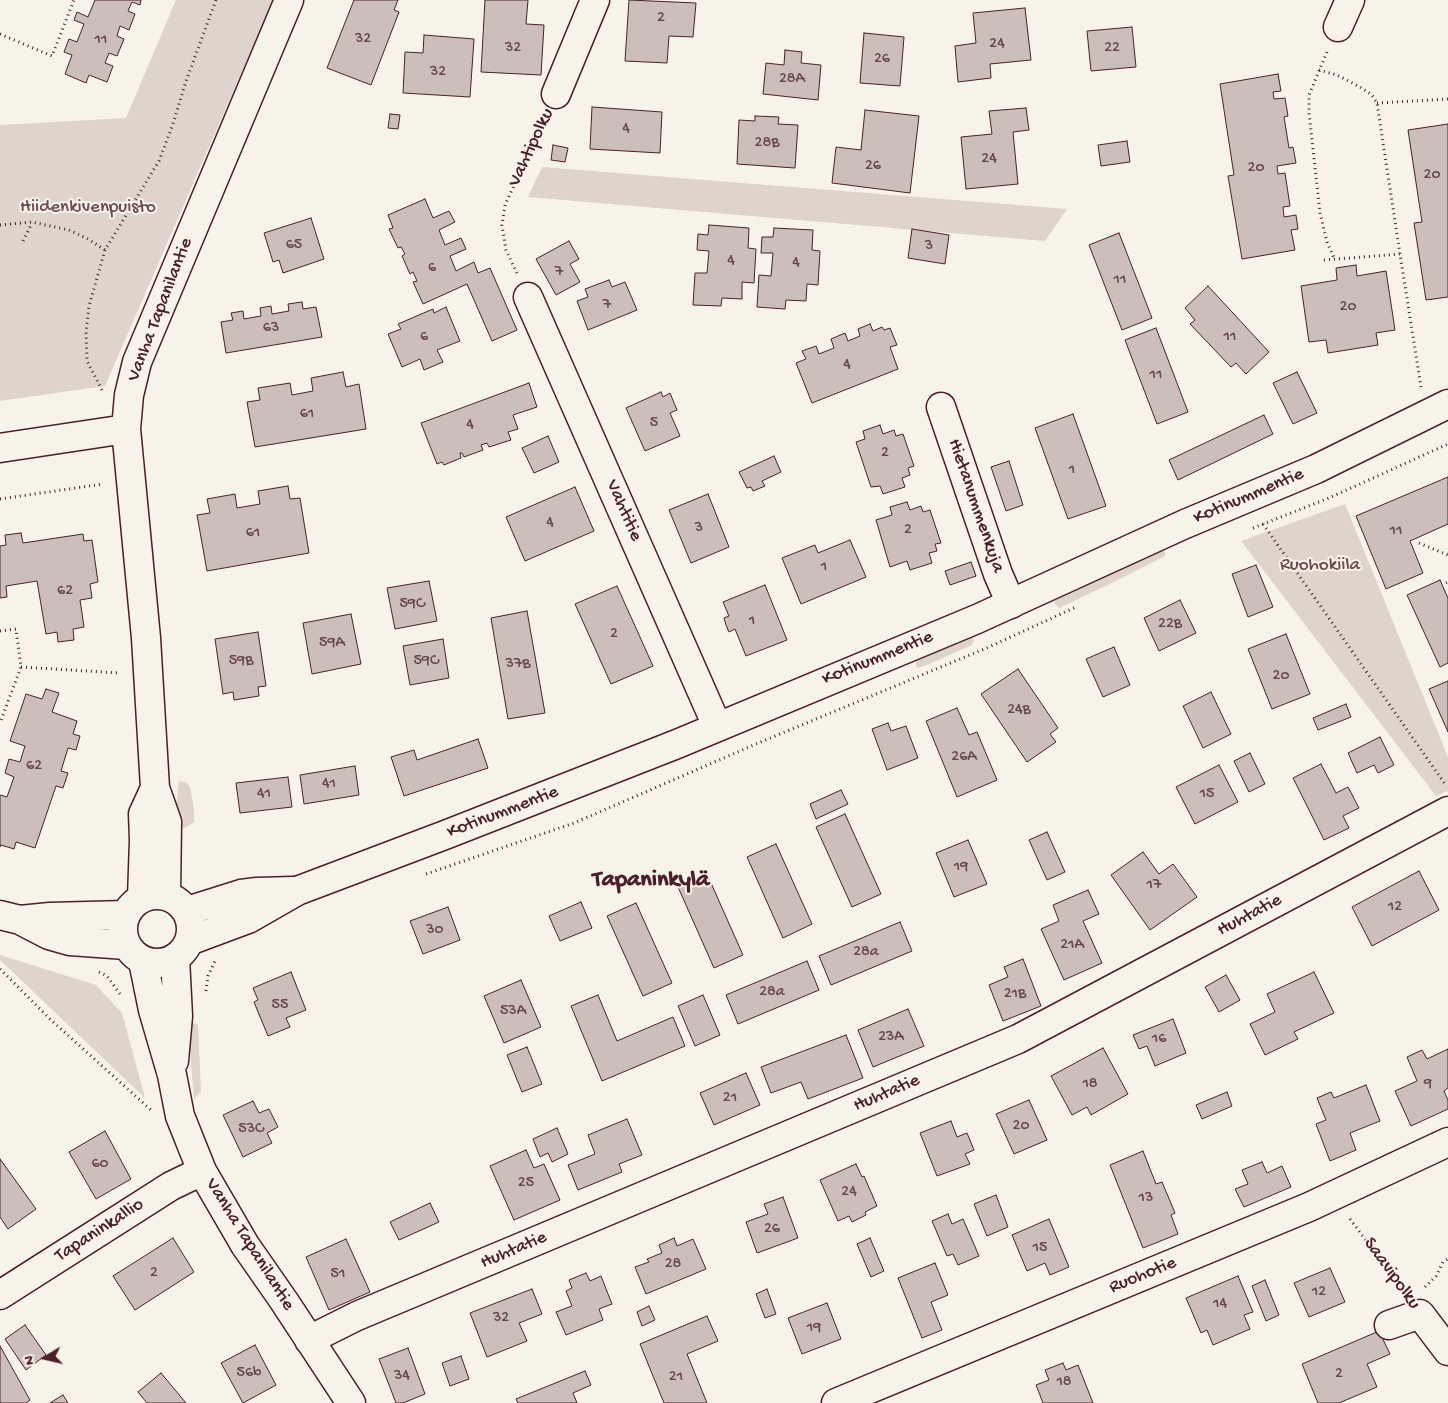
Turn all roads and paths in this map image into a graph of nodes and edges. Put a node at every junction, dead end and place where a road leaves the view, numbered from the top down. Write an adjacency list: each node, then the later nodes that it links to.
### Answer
1 (74, 0): 7 (path)
2 (216, 0): 15 (path)
3 (289, 0): 24 (street, Vanha Tapanilantie)
4 (595, 0): 9 (street, Vahtipolku)
5 (1350, 0): 6 (street)
6 (1338, 27): 8 (path)
7 (0, 34)
8 (1319, 70): 11 (path); 18 (path)
9 (556, 94): 19 (path, Vahtipolku)
10 (1448, 99): 11 (path)
11 (1377, 103): 16 (path)
12 (32, 222): 13 (path); 14 (path); 15 (path)
13 (0, 225)
14 (23, 241)
15 (105, 250): 21 (path)
16 (1400, 254): 18 (path); 20 (path)
17 (1324, 260): 18 (path)
18 (1335, 260)
19 (528, 297): 36 (street, Vahtitie)
20 (1421, 388)
21 (102, 392)
22 (1448, 404): 31 (street, Kotinummentie)
23 (941, 407): 31 (street, Hietanummenkuja)
24 (126, 429): 26 (street); 40 (street, Vanha Tapanilantie)
25 (1448, 444): 37 (path)
26 (0, 448)
27 (109, 483): 28 (path)
28 (0, 499)
29 (1419, 543): 30 (path)
30 (1448, 555)
31 (1011, 604): 36 (street, Kotinummentie)
32 (0, 631): 33 (path)
33 (21, 667): 34 (path); 35 (path)
34 (120, 673)
35 (0, 723)
36 (717, 726): 39 (street, Kotinummentie)
37 (1448, 788)
38 (1448, 811): 58 (street, Huhtatie)
39 (297, 891): 40 (street, Kotinummentie); 42 (street, Kotinummentie)
40 (155, 905): 41 (street, Kotinummentie); 42 (street); 43 (street)
41 (10, 918): 43 (street, Kotinummentie)
42 (182, 950): 43 (street); 49 (street, Vanha Tapanilantie)
43 (134, 953): 49 (street, Vanha Tapanilantie)
44 (215, 960): 48 (path)
45 (0, 969): 50 (path)
46 (93, 970): 47 (path)
47 (122, 998)
48 (205, 999)
49 (172, 1075): 52 (street, Vanha Tapanilantie)
50 (151, 1111)
51 (1448, 1142): 53 (street, Ruohotie)
52 (202, 1171): 55 (street, Tapaninkallio); 58 (street, Vanha Tapanilantie)
53 (1334, 1196): 56 (path, Saavipolku); 61 (street, Ruohotie)
54 (1448, 1260): 56 (path)
55 (0, 1296)
56 (1416, 1308): 57 (street); 59 (street, Saavipolku)
57 (1389, 1325)
58 (309, 1340): 60 (street, Vanha Tapanilantie)
59 (1448, 1351)
60 (351, 1403)
61 (836, 1403)

